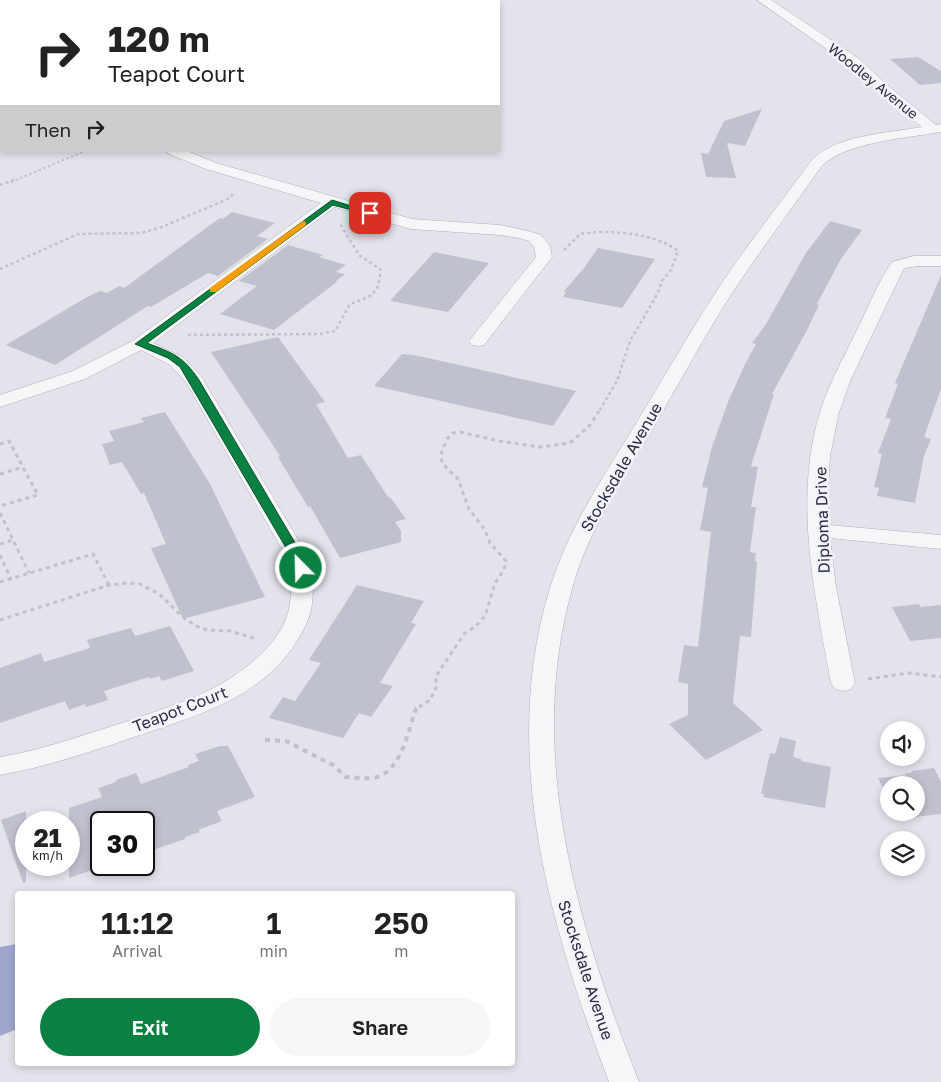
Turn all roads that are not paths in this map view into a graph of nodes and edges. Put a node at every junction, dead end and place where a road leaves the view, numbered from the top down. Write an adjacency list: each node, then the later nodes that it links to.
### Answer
1 (763, 0): 2 (street, Woodley Avenue)
2 (937, 129): 13 (street, Stocksdale Avenue)
3 (176, 152): 4 (street)
4 (332, 202): 6 (street); 7 (street)
5 (941, 261): 9 (street, Diploma Drive)
6 (147, 339): 8 (street); 12 (street, Teapot Court)
7 (478, 341)
8 (0, 401)
9 (819, 531): 10 (street); 11 (street, Diploma Drive)
10 (941, 542)
11 (843, 683)
12 (0, 766)
13 (624, 1082)

